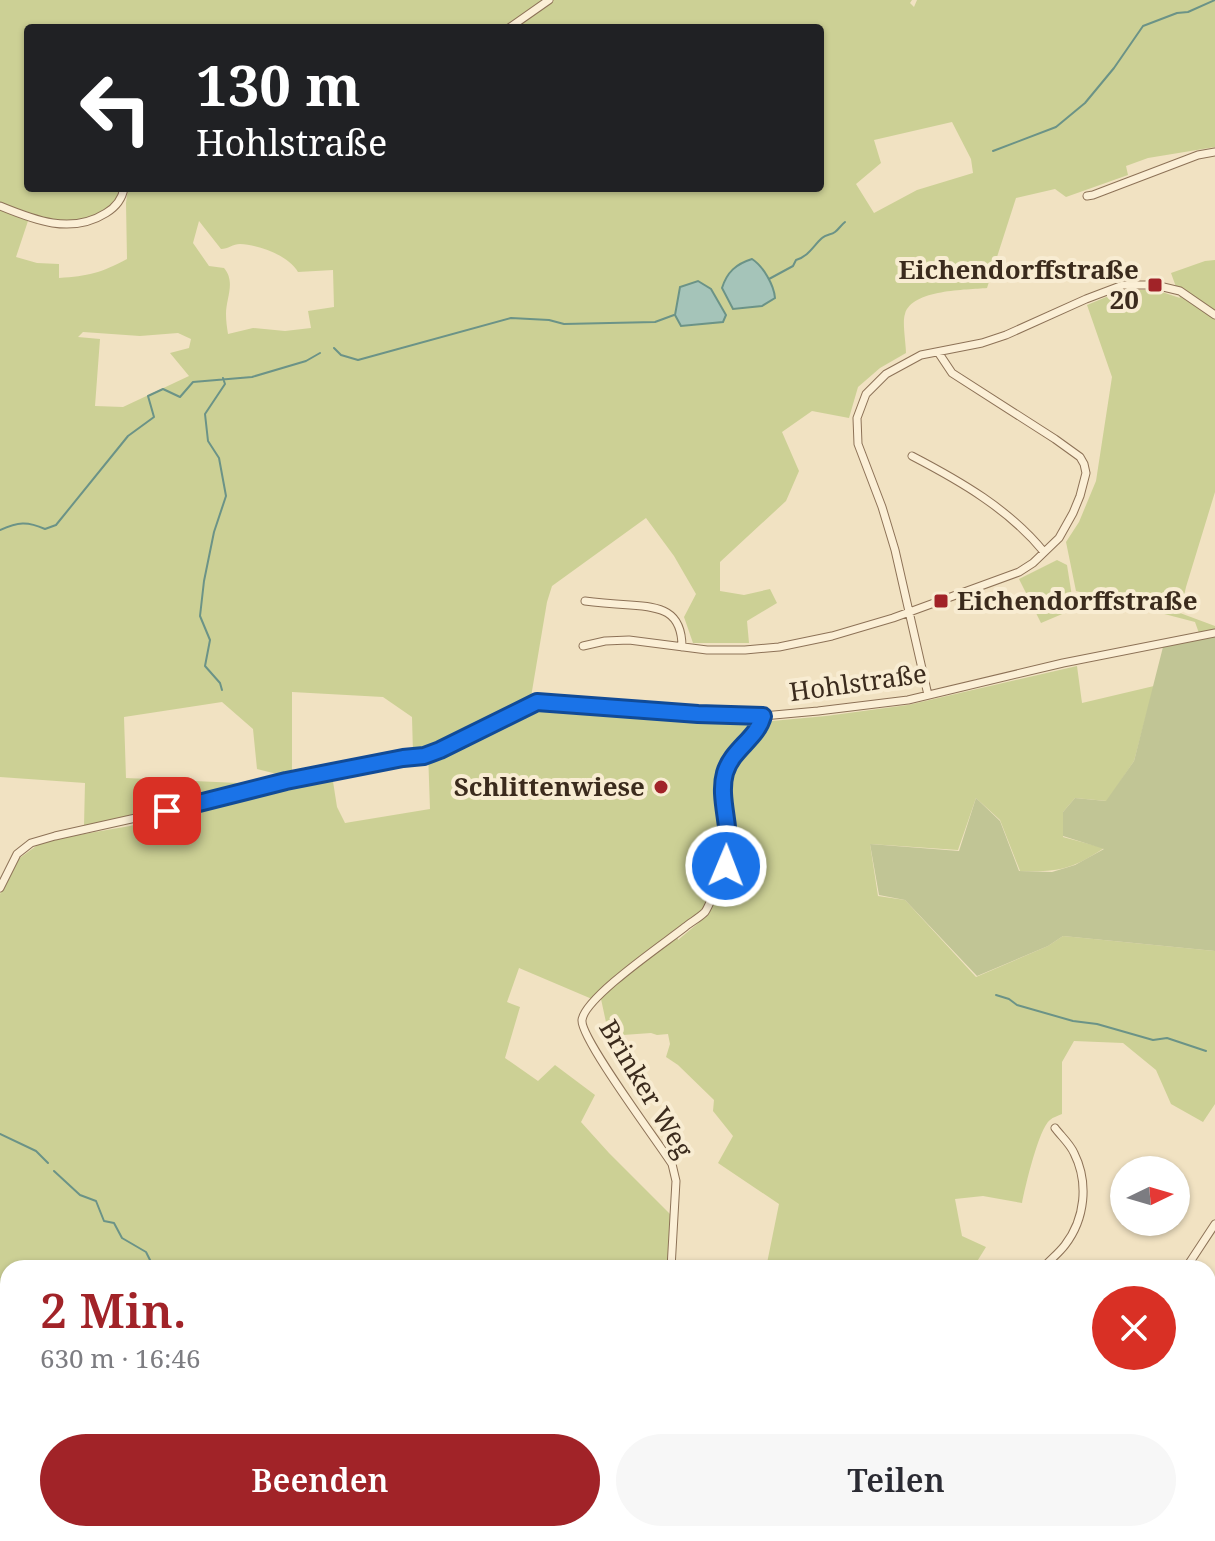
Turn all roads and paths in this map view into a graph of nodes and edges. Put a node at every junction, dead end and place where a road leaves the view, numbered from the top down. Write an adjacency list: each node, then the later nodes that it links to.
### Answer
1 (549, 0): 2 (street)
2 (515, 24)
3 (1215, 152): 5 (street)
4 (123, 192): 6 (street)
5 (1087, 196)
6 (0, 206)
7 (1215, 315): 8 (street)
8 (938, 352): 10 (street); 12 (street)
9 (912, 456): 10 (street)
10 (1044, 552): 12 (street)
11 (585, 601): 15 (street)
12 (910, 612): 15 (street); 16 (street)
13 (1215, 633): 16 (street, Hohlstraße)
14 (583, 646): 15 (street)
15 (682, 647)
16 (928, 695): 17 (street, Hohlstraße)
17 (763, 716): 18 (street, Hohlstraße); 22 (street, Brinker Weg)
18 (4, 870): 19 (street, Hohlstraße)
19 (0, 888)
20 (1055, 1128): 23 (street)
21 (1215, 1224): 24 (street)
22 (671, 1260)
23 (1051, 1260)
24 (1191, 1260)

